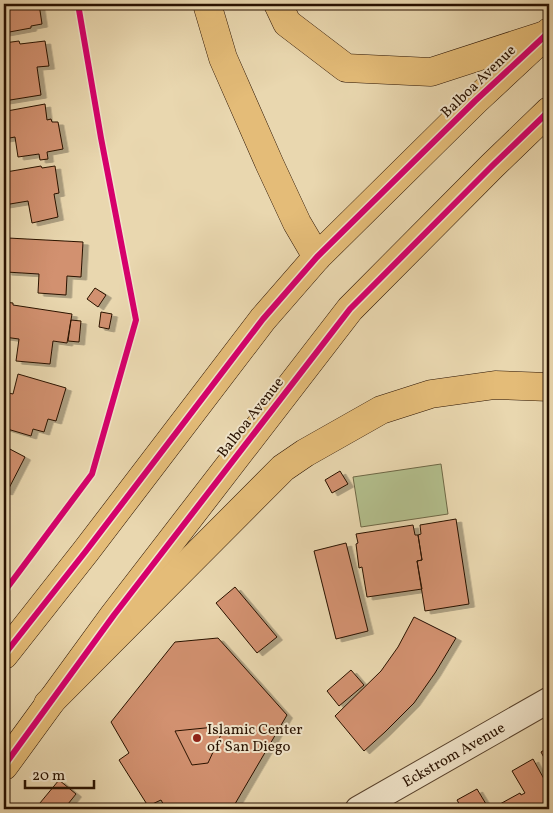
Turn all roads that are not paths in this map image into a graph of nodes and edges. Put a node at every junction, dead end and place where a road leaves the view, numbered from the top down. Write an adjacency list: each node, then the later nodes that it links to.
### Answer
1 (207, 4): 5 (main road)
2 (278, 4): 3 (main road)
3 (547, 34): 5 (main road, Balboa Avenue)
4 (549, 111): 9 (main road, Balboa Avenue)
5 (317, 257): 7 (main road, Balboa Avenue)
6 (549, 387): 9 (main road)
7 (4, 655)
8 (549, 700): 11 (street, Eckstrom Avenue)
9 (48, 704): 10 (main road, Balboa Avenue)
10 (4, 766)
11 (358, 809)

